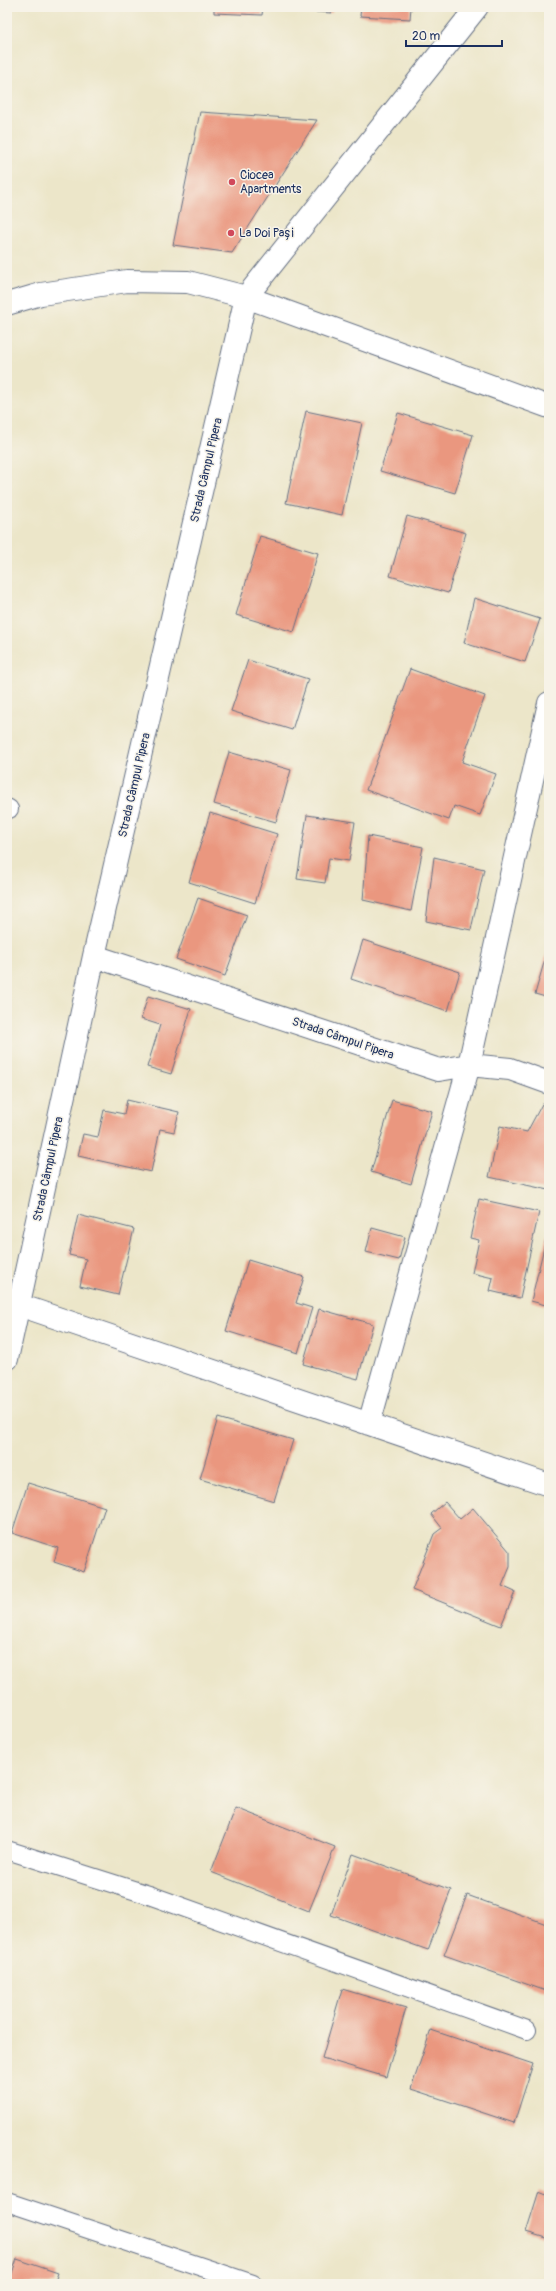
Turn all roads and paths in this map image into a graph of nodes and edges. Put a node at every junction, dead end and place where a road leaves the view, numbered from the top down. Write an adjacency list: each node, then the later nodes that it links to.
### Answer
1 (477, 7): 2 (street)
2 (246, 297): 3 (street); 4 (street); 6 (street, Strada Câmpul Pipera)
3 (7, 304)
4 (549, 407)
5 (549, 703): 7 (street)
6 (94, 956): 7 (street, Strada Câmpul Pipera); 9 (street, Strada Câmpul Pipera)
7 (469, 1065): 8 (street, Strada Câmpul Pipera); 11 (street)
8 (549, 1083)
9 (19, 1305): 10 (street, Strada Câmpul Pipera); 11 (street)
10 (7, 1359)
11 (369, 1424): 12 (street)
12 (549, 1485)
13 (7, 1850): 14 (lane)
14 (527, 2030)
15 (7, 2202): 16 (lane)
16 (253, 2284)

